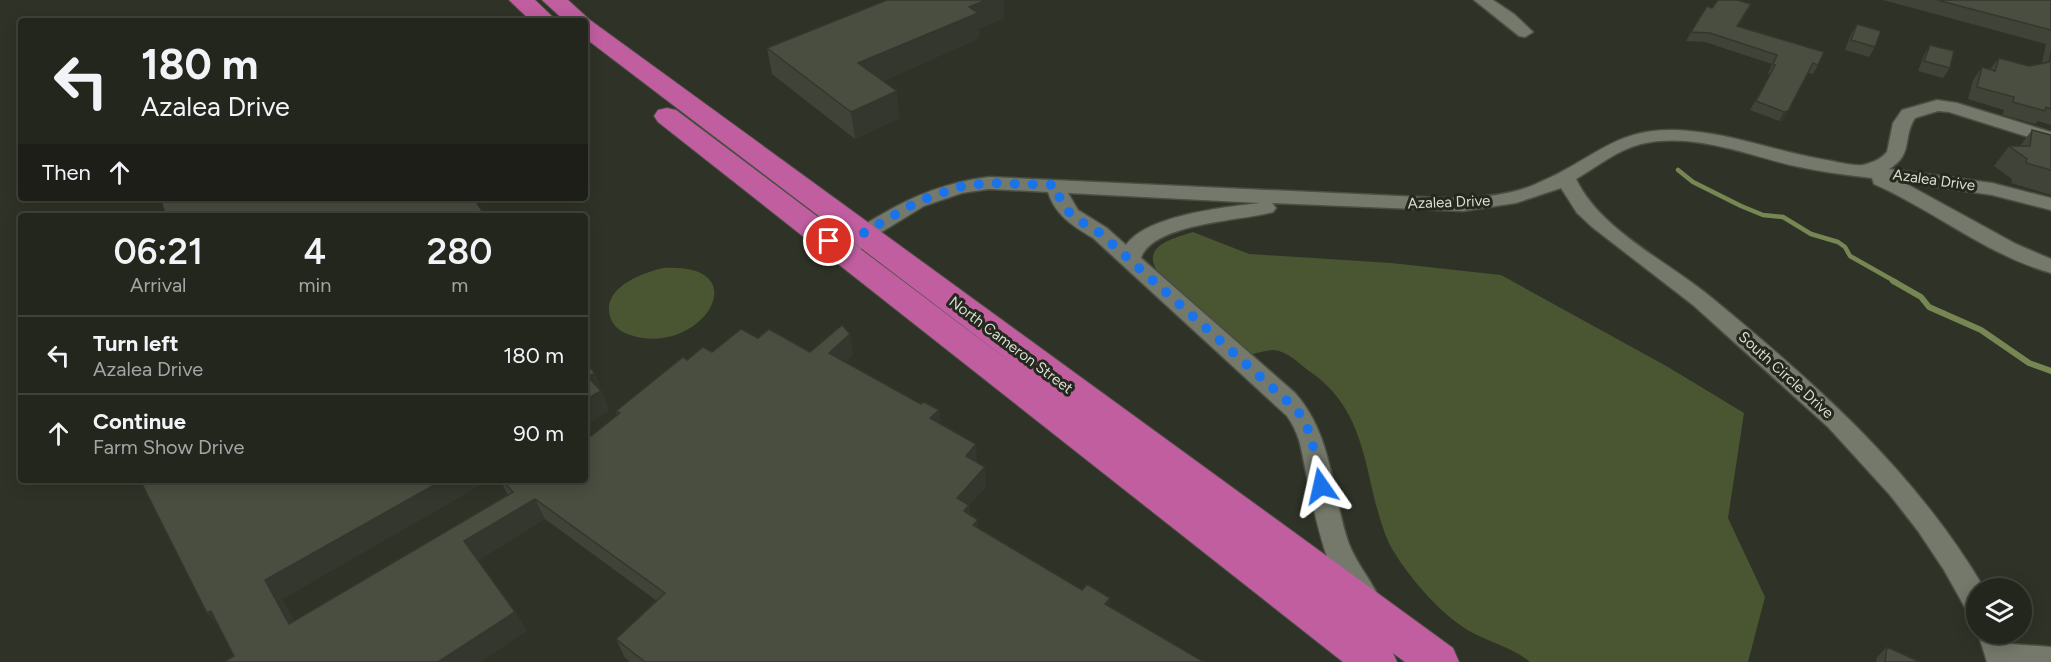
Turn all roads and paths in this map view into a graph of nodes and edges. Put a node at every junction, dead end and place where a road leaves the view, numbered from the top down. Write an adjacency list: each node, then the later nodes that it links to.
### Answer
1 (520, 0): 4 (highway)
2 (554, 0): 5 (highway)
3 (1482, 0): 7 (street)
4 (541, 18)
5 (575, 18)
6 (588, 28): 15 (highway, North Cameron Street)
7 (1525, 32)
8 (588, 54): 15 (highway, North Cameron Street)
9 (2051, 138): 10 (street)
10 (1859, 171): 11 (street, Azalea Drive); 14 (street, Azalea Drive); 17 (street)
11 (1566, 178): 13 (street, Azalea Drive); 18 (street, South Circle Drive)
12 (1056, 185): 13 (street, Azalea Drive); 15 (street, Azalea Drive); 16 (street)
13 (1327, 200): 16 (street)
14 (2051, 204)
15 (846, 243): 19 (highway, North Cameron Street)
16 (1130, 259): 19 (street)
17 (2051, 266)
18 (1966, 582)
19 (1385, 646): 22 (highway, North Cameron Street)
20 (1999, 651): 21 (street)
21 (2051, 660)
22 (1438, 662)

